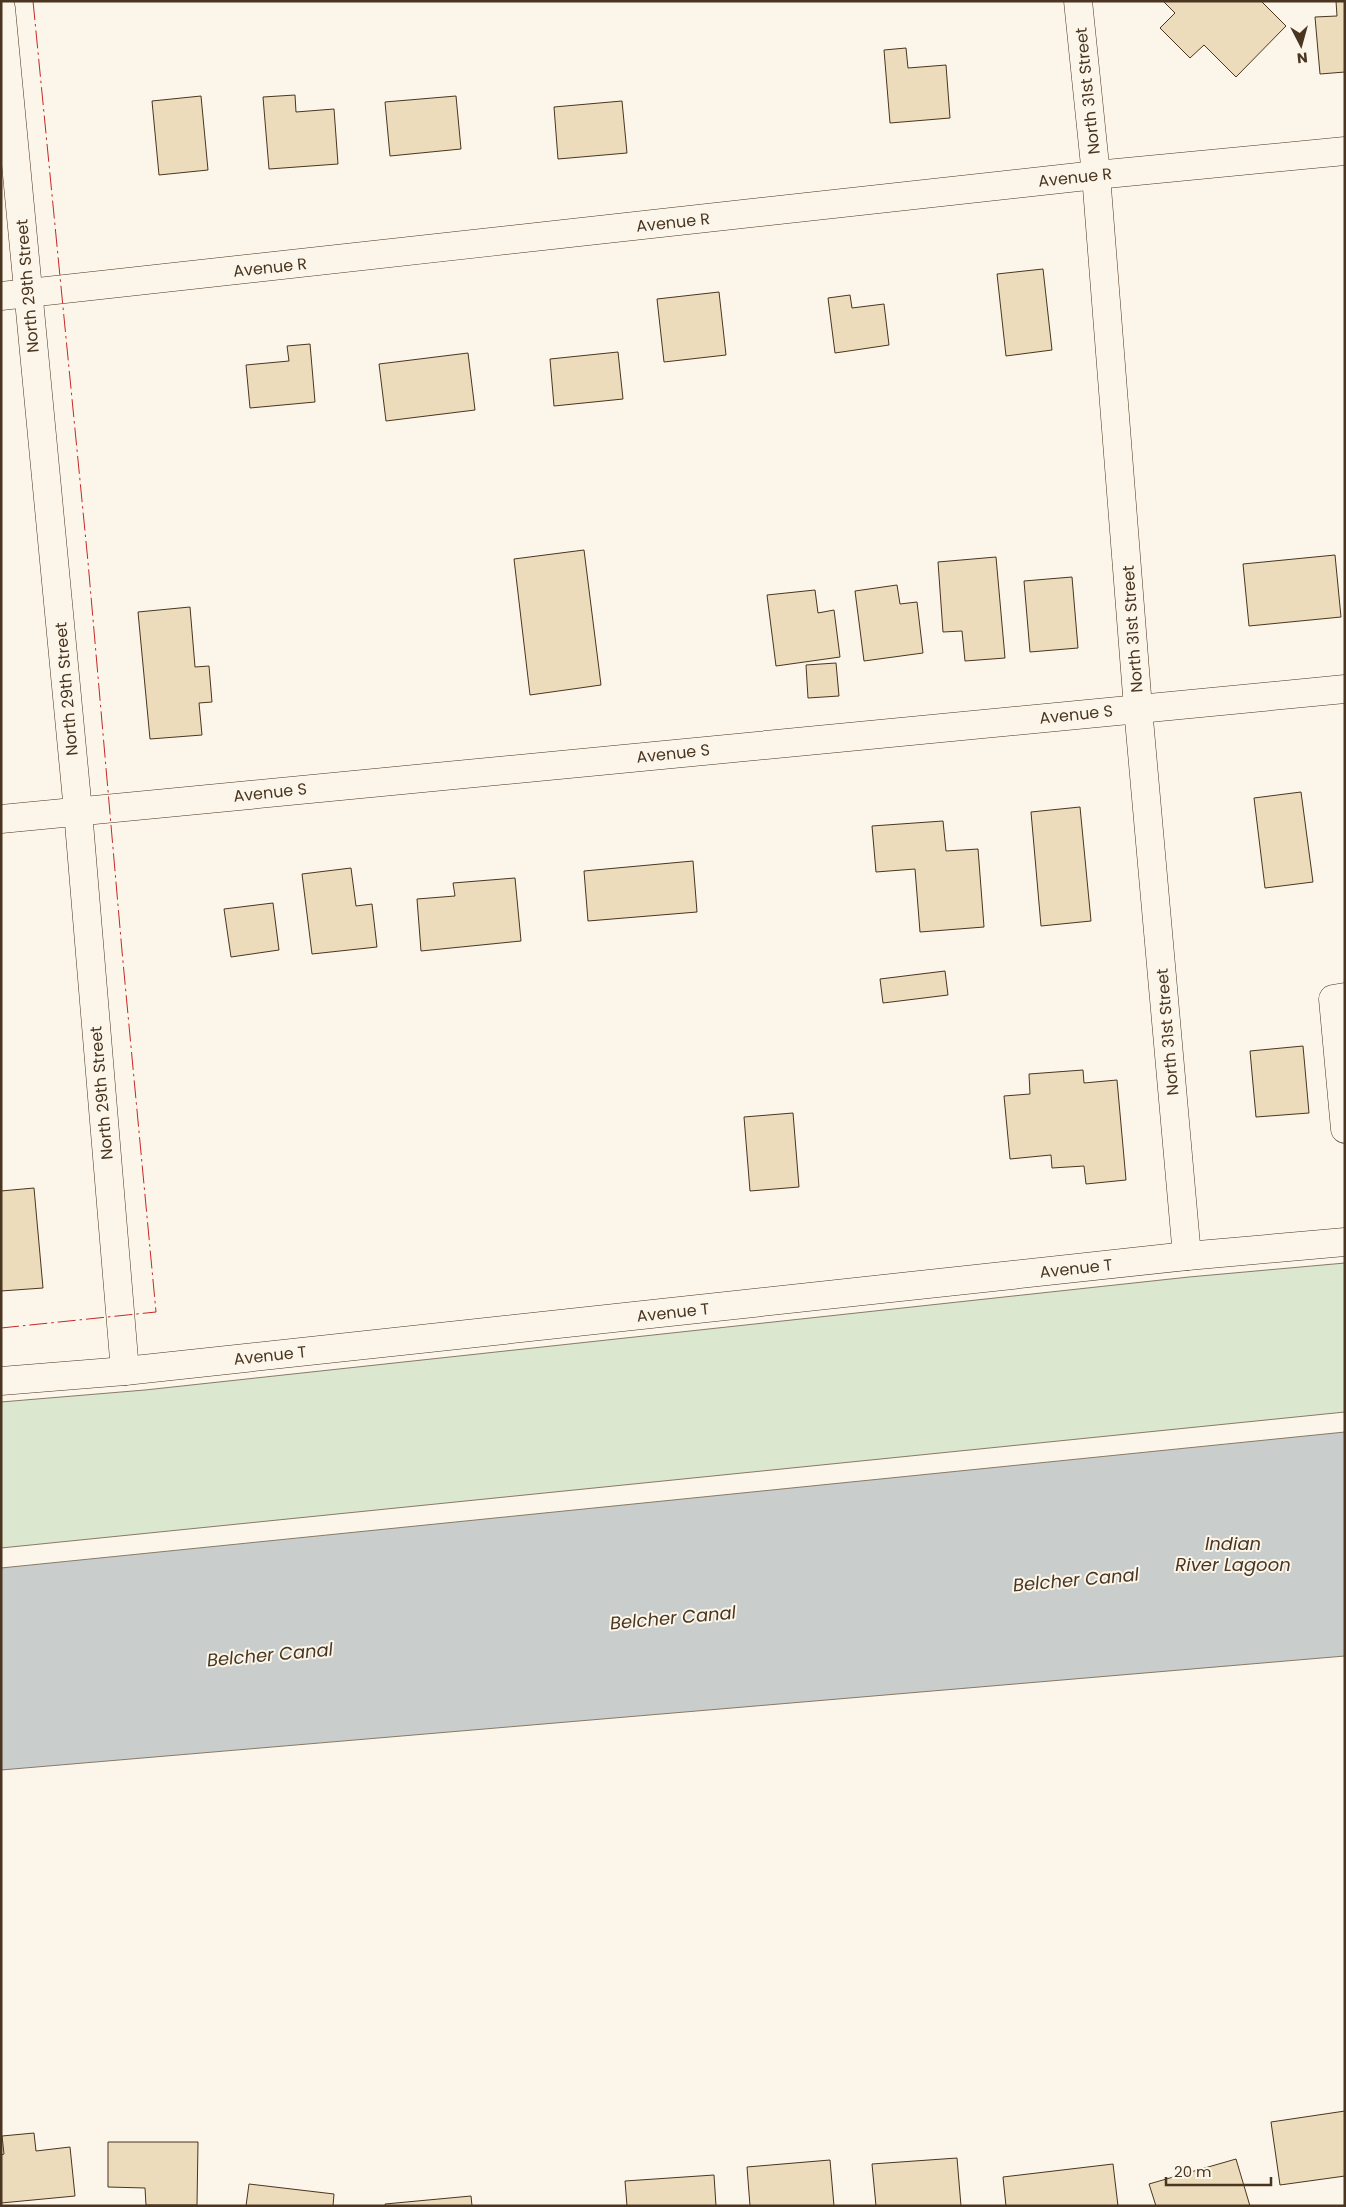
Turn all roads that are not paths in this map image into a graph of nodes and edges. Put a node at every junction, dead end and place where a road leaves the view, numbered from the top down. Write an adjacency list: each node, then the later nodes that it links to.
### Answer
1 (1078, 1): 4 (street, North 31st Street)
2 (1, 8): 5 (street, North 29th Street)
3 (1345, 151): 4 (street, Avenue R)
4 (1096, 175): 5 (street, Avenue R); 8 (street, North 31st Street)
5 (28, 294): 6 (street, Avenue R); 9 (street, North 29th Street)
6 (1, 296)
7 (1345, 689): 8 (street, Avenue S)
8 (1138, 708): 9 (street, Avenue S); 14 (street, North 31st Street)
9 (78, 811): 10 (street, Avenue S); 15 (street, North 29th Street)
10 (1, 819)
11 (1345, 998): 12 (street)
12 (1345, 1129)
13 (1345, 1242): 14 (street, Avenue T)
14 (1187, 1256): 15 (street, Avenue T)
15 (125, 1371): 16 (street, Avenue T)
16 (1, 1381)

